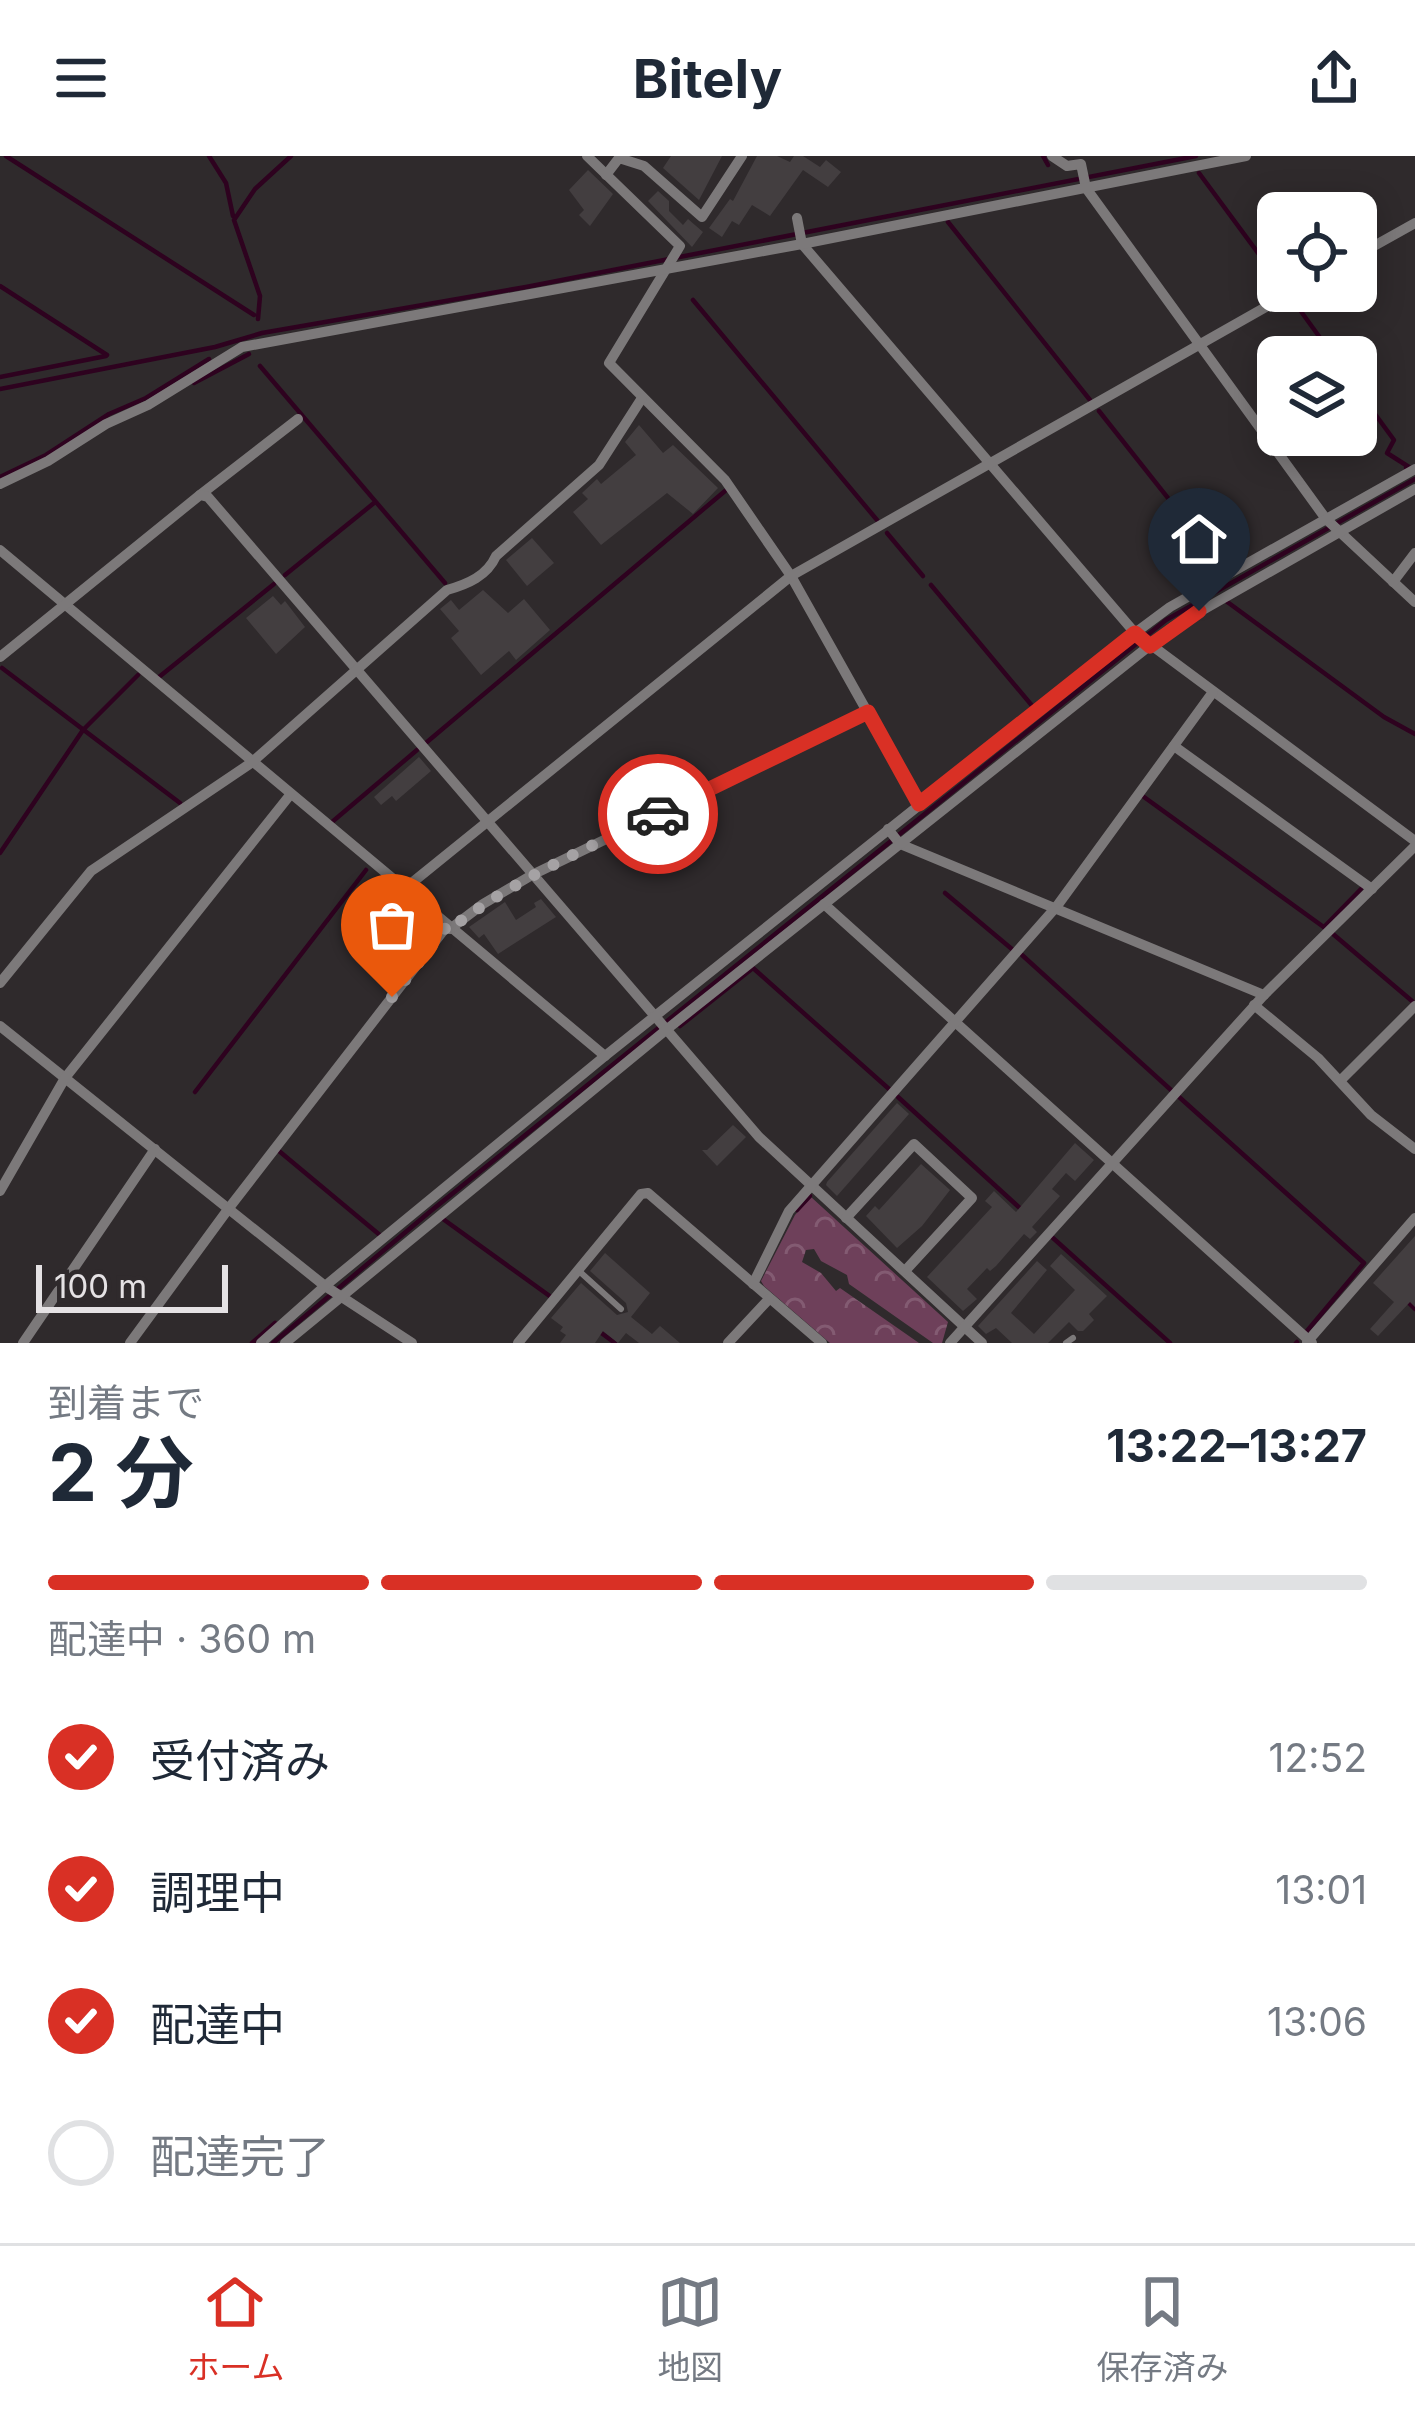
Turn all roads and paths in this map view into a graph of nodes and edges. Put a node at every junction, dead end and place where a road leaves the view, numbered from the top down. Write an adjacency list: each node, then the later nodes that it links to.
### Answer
1 (586, 156): 6 (street)
2 (742, 156): 5 (street)
3 (1052, 156): 7 (street)
4 (1246, 156): 7 (street)
5 (647, 161): 6 (street)
6 (606, 175): 12 (street)
7 (1085, 186): 10 (street); 14 (street)
8 (797, 220): 10 (street)
9 (1415, 223): 11 (street)
10 (801, 242): 12 (street); 17 (street)
11 (1377, 244)
12 (670, 267): 15 (street); 19 (street)
13 (1257, 312): 14 (street)
14 (1198, 345): 17 (street); 22 (street)
15 (642, 398): 25 (street); 31 (street)
16 (298, 419): 21 (street)
17 (990, 463): 25 (street); 29 (street)
18 (1415, 469): 22 (street)
19 (0, 484)
20 (1415, 489): 22 (street)
21 (200, 495): 28 (street); 31 (street)
22 (1333, 526): 26 (street); 29 (street); 29 (street)
23 (0, 550): 28 (street)
24 (1415, 553): 26 (street)
25 (791, 575): 33 (street); 38 (street)
26 (1393, 582): 27 (street)
27 (1415, 602)
28 (62, 604): 30 (street); 35 (street)
29 (1143, 639): 32 (street); 37 (street); 39 (street)
30 (0, 657)
31 (357, 670): 35 (street); 38 (street)
32 (1213, 692): 34 (street); 40 (street)
33 (868, 712): 37 (street); 41 (street)
34 (1174, 746): 42 (street); 45 (street)
35 (251, 763): 36 (street); 47 (street)
36 (290, 795): 43 (street); 55 (street)
37 (919, 804): 39 (street)
38 (485, 822): 41 (street); 43 (street)
39 (894, 836): 44 (street); 45 (street); 51 (street)
40 (1415, 843): 42 (street)
41 (532, 875): 46 (street); 51 (street)
42 (1372, 889): 48 (street)
43 (403, 890): 46 (street)
44 (824, 904): 51 (street); 52 (street)
45 (1057, 906): 48 (street); 52 (street)
46 (448, 928): 54 (street); 62 (street)
47 (0, 983)
48 (1264, 994): 49 (street)
49 (1254, 1005): 56 (street); 59 (street)
50 (1415, 1006): 56 (street)
51 (660, 1024): 54 (street); 60 (street); 68 (street)
52 (954, 1024): 59 (street); 60 (street)
53 (0, 1026): 55 (street)
54 (605, 1057): 68 (street)
55 (65, 1078): 57 (street); 61 (street)
56 (1340, 1081): 58 (street)
57 (155, 1149): 62 (street); 73 (street)
58 (1415, 1149)
59 (1112, 1163): 71 (street); 72 (street)
60 (812, 1186): 63 (street); 67 (street)
61 (0, 1191)
62 (229, 1208): 68 (street); 74 (street)
63 (846, 1217): 66 (street); 66 (street)
64 (1415, 1218): 72 (street)
65 (578, 1270): 67 (street); 70 (lane); 78 (street)
66 (905, 1271): 71 (street)
67 (752, 1284): 69 (street)
68 (333, 1291): 75 (street); 76 (street); 77 (street)
69 (769, 1299): 79 (street); 80 (street)
70 (621, 1309)
71 (964, 1326): 81 (street); 82 (street)
72 (1309, 1342)
73 (23, 1343)
74 (130, 1343)
75 (261, 1343)
76 (285, 1343)
77 (412, 1343)
78 (518, 1343)
79 (728, 1343)
80 (822, 1343)
81 (950, 1343)
82 (982, 1343)

